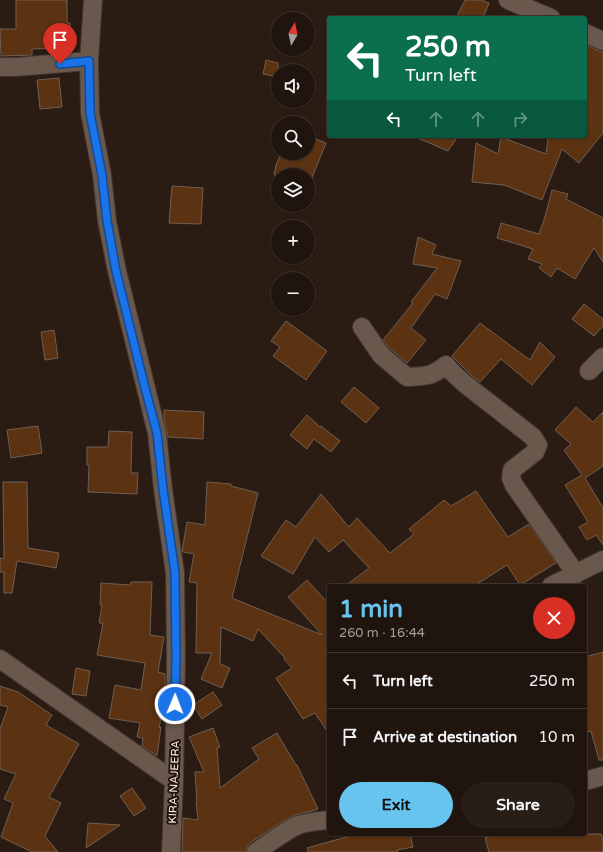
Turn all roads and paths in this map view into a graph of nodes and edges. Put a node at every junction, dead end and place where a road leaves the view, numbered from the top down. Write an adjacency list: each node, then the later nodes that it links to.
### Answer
1 (93, 0): 6 (street, KIRA-NAJEERA)
2 (508, 0): 3 (street)
3 (545, 16)
4 (587, 34): 5 (street)
5 (603, 41)
6 (89, 61): 7 (street); 17 (street, KIRA-NAJEERA)
7 (0, 67)
8 (362, 327): 12 (street)
9 (603, 357): 10 (street)
10 (590, 371)
11 (603, 560): 12 (street)
12 (576, 574): 13 (street)
13 (555, 584)
14 (0, 659): 17 (street)
15 (603, 776): 16 (street)
16 (587, 780)
17 (174, 781): 19 (street, KIRA-NAJEERA)
18 (327, 820): 20 (street)
19 (171, 852)
20 (256, 852)

